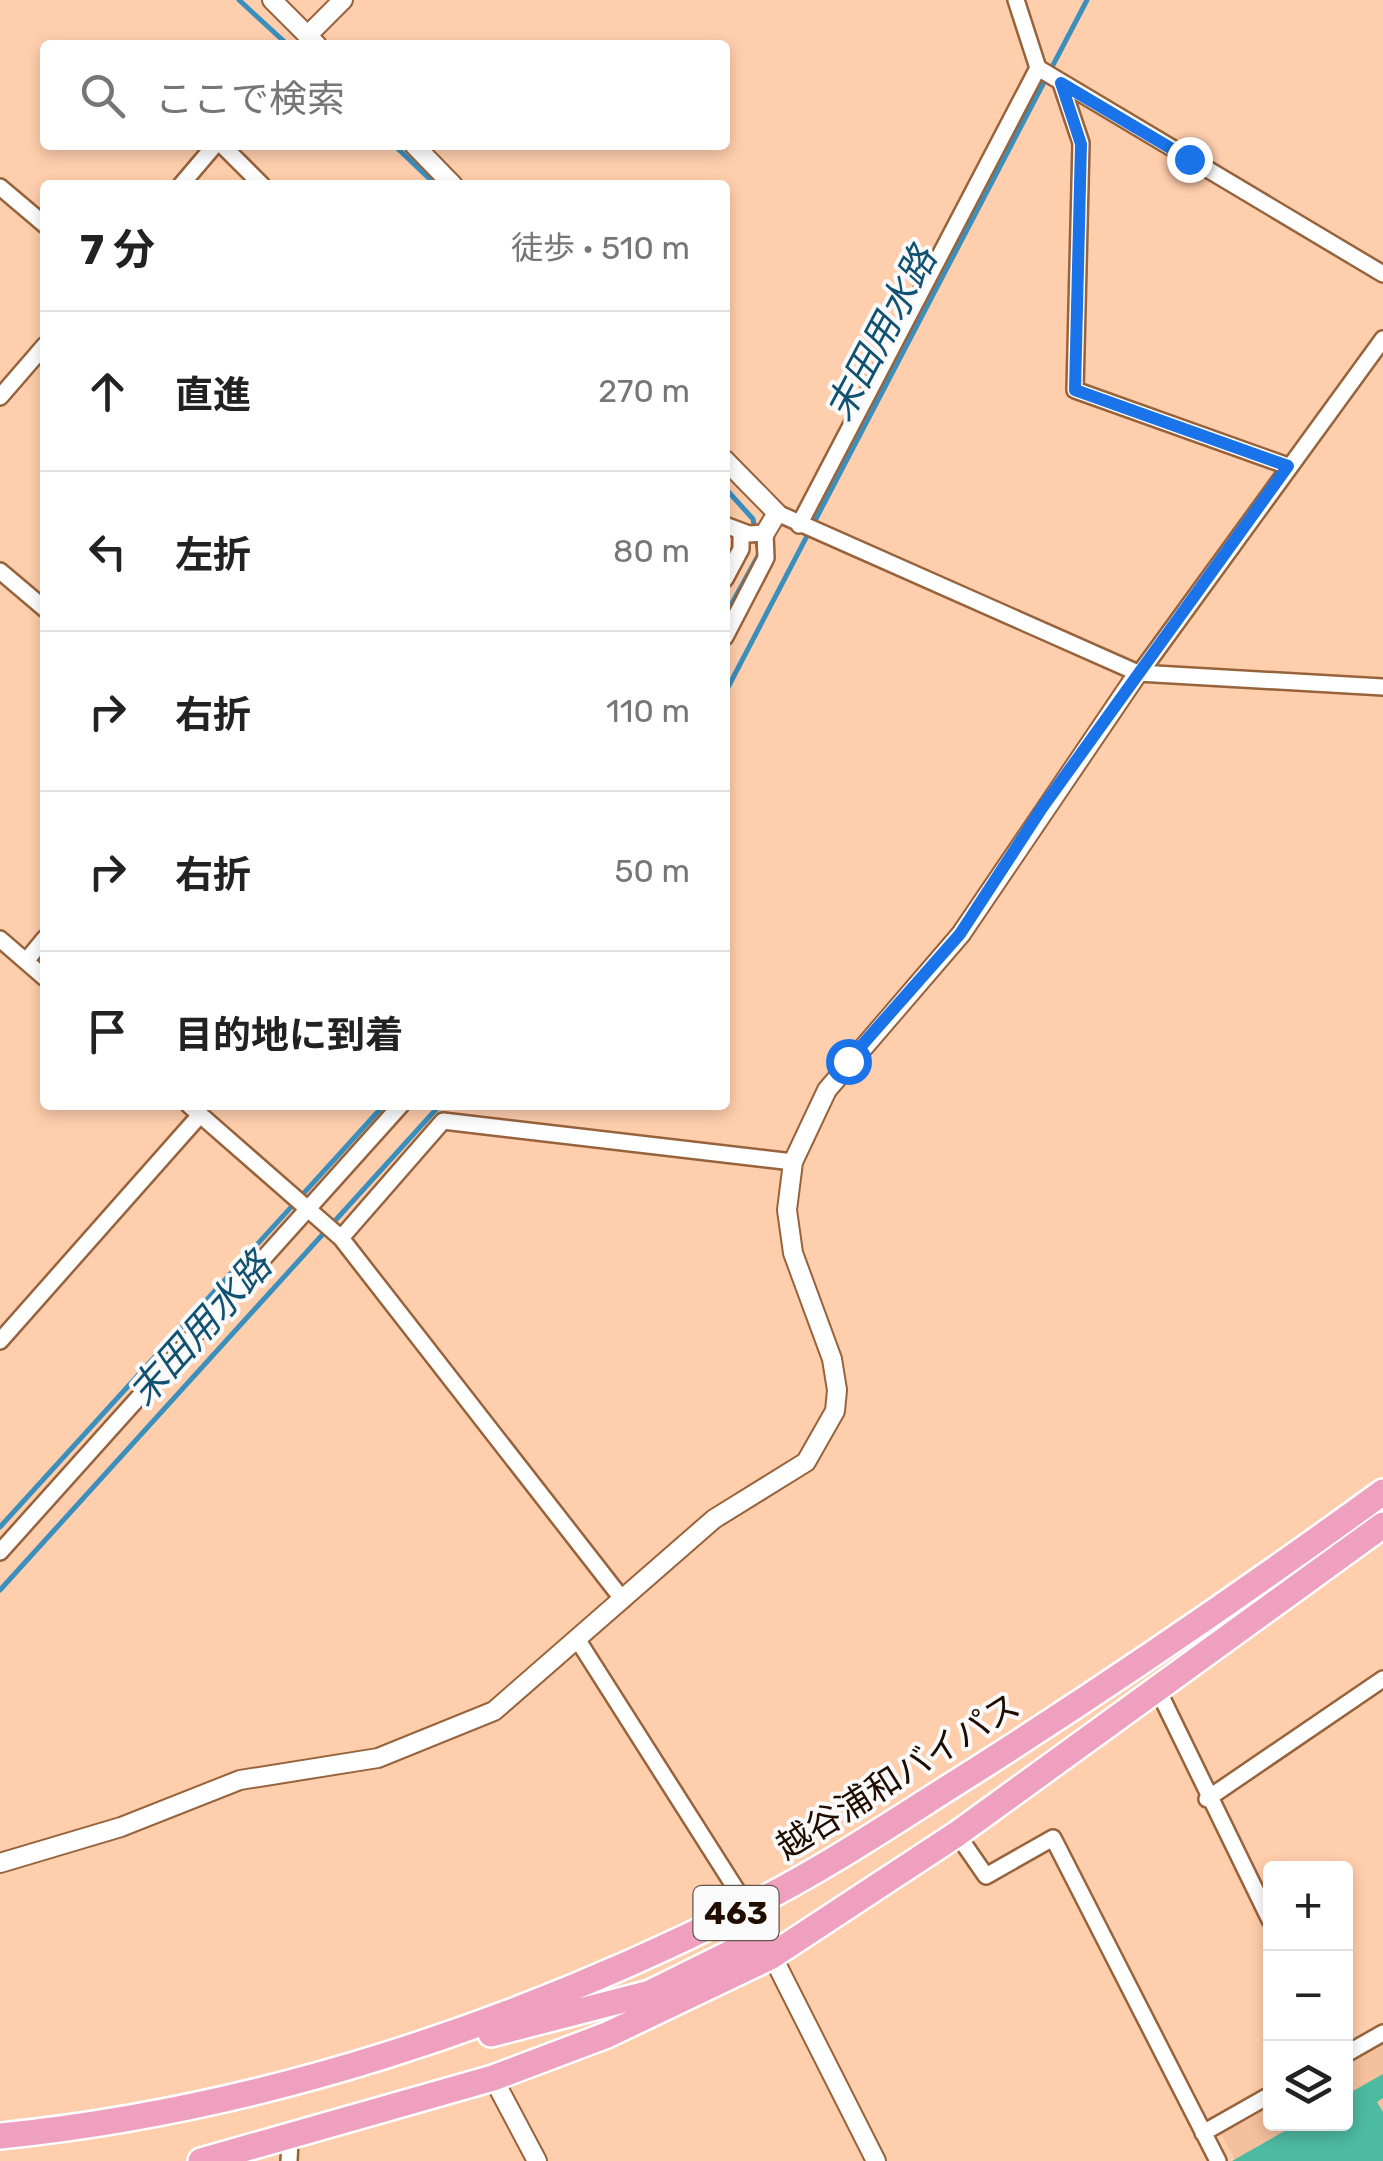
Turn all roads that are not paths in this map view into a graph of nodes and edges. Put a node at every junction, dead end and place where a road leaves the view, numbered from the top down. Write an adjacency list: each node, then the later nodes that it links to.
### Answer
1 (272, 0): 4 (street)
2 (343, 0): 5 (street)
3 (1016, 0): 6 (street)
4 (306, 40)
5 (310, 40)
6 (1038, 68): 7 (street); 23 (street)
7 (1061, 83): 16 (street); 21 (street)
8 (213, 150): 11 (street)
9 (224, 150): 12 (street)
10 (419, 150): 13 (street)
11 (186, 180)
12 (256, 180)
13 (448, 180)
14 (0, 187): 15 (street)
15 (40, 220)
16 (1383, 274)
17 (1383, 339): 21 (street)
18 (40, 351): 19 (street)
19 (0, 397)
20 (730, 465): 22 (street)
21 (1288, 466): 31 (street)
22 (777, 513): 23 (street); 26 (street)
23 (799, 525): 31 (street)
24 (730, 527): 25 (street)
25 (741, 532): 26 (street); 27 (street)
26 (766, 534): 30 (street)
27 (730, 569)
28 (0, 571): 29 (street)
29 (40, 605)
30 (730, 627)
31 (1139, 673): 32 (street); 39 (street)
32 (1383, 686)
33 (0, 938): 35 (street)
34 (40, 944): 35 (street)
35 (26, 961): 36 (street)
36 (40, 974)
37 (194, 1110): 40 (street); 42 (street)
38 (396, 1110): 40 (street)
39 (792, 1162): 41 (street); 46 (street)
40 (308, 1208): 41 (street); 45 (street)
41 (341, 1238): 46 (street)
42 (0, 1341)
43 (1383, 1492): 54 (highway, 越谷浦和バイパス / 463)
44 (1383, 1525): 49 (highway, 越谷浦和バイパス / 463)
45 (0, 1552)
46 (622, 1600): 47 (street)
47 (578, 1642): 52 (street); 54 (street)
48 (1383, 1678): 50 (street)
49 (1156, 1688): 50 (street); 51 (highway, 越谷浦和バイパス / 463)
50 (1208, 1799): 53 (street)
51 (957, 1834): 55 (highway, 越谷浦和バイパス / 463); 61 (street)
52 (0, 1863)
53 (1263, 1906)
54 (748, 1908): 55 (street); 57 (highway, 越谷浦和バイパス / 463)
55 (766, 1948): 57 (highway); 59 (highway, 越谷浦和バイパス / 463); 66 (street)
56 (1383, 2033): 58 (street)
57 (438, 2036): 62 (highway, 越谷浦和バイパス / 463)
58 (1353, 2050)
59 (493, 2078): 63 (highway, 越谷浦和バイパス / 463); 65 (street)
60 (1263, 2100): 61 (street)
61 (1203, 2133): 67 (street)
62 (0, 2136)
63 (289, 2150): 64 (highway, 越谷浦和バイパス / 463)
64 (201, 2161)
65 (537, 2161)
66 (876, 2161)
67 (1218, 2161)

